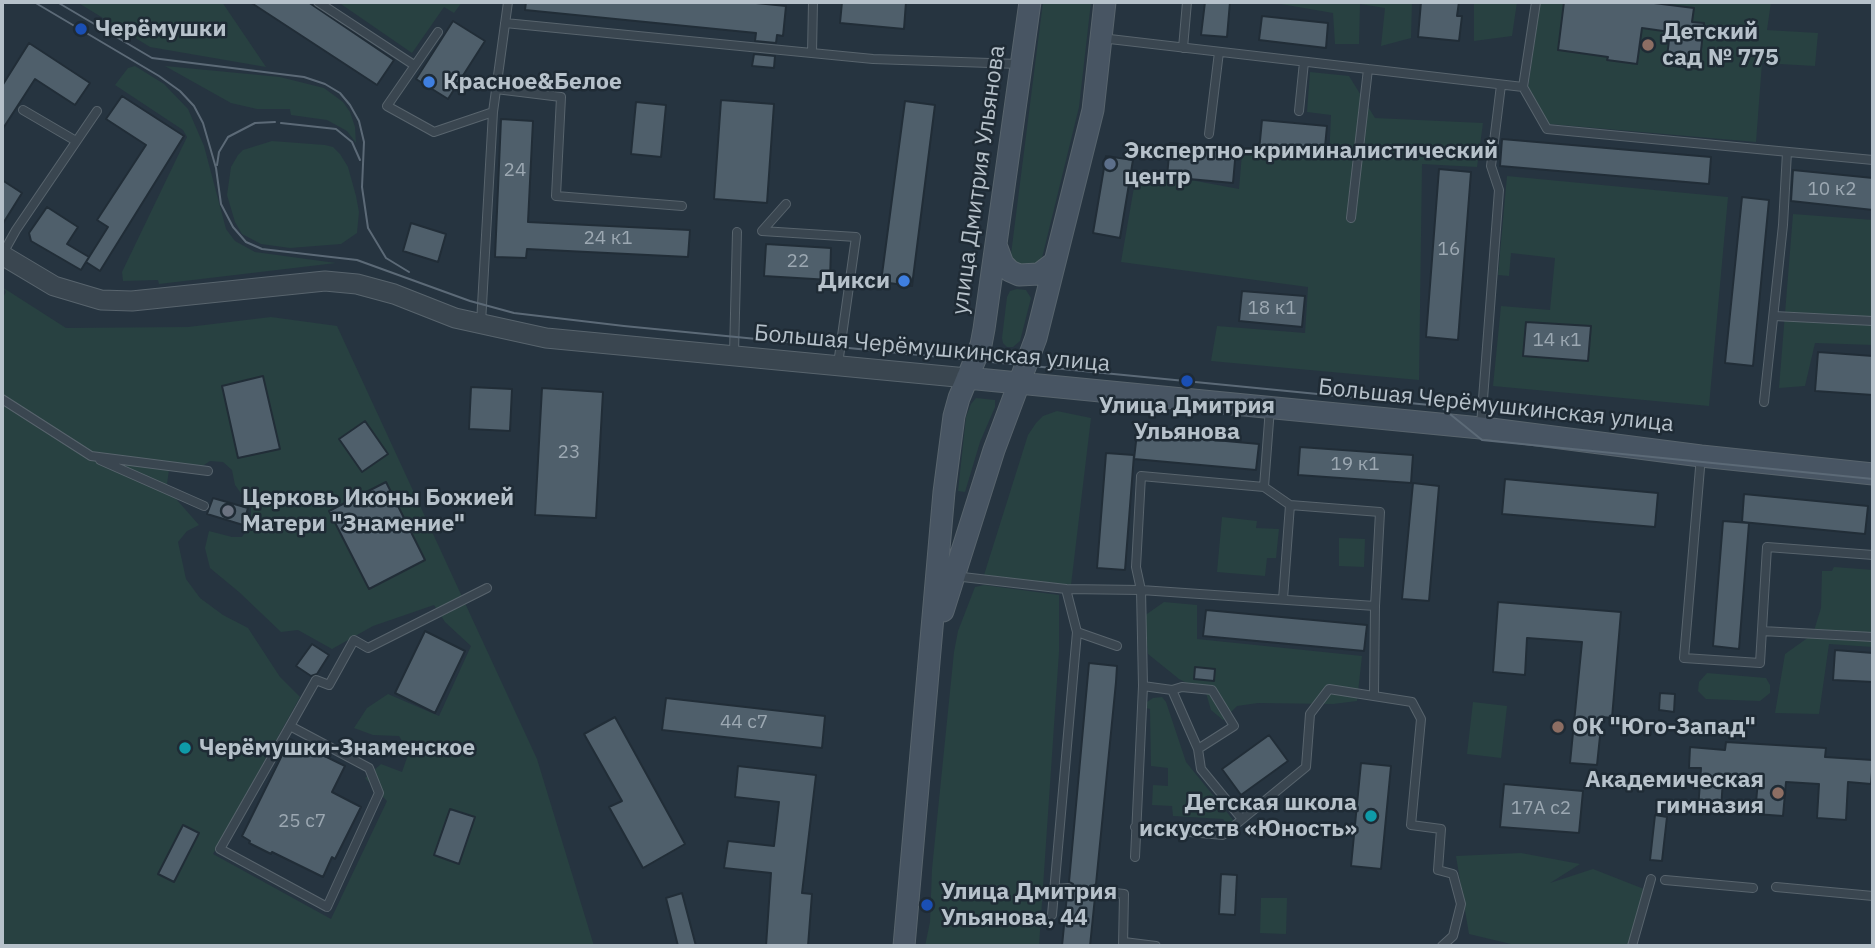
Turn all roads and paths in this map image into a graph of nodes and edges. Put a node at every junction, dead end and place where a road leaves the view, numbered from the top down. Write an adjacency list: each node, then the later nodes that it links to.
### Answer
1 (318, 2): 15 (lane)
2 (508, 2): 8 (lane)
3 (813, 2): 13 (lane)
4 (1030, 2): 16 (main road, улица Дмитрия Ульянова)
5 (1105, 2): 10 (main road, улица Дмитрия Ульянова)
6 (1187, 2): 11 (lane)
7 (1536, 2): 19 (lane)
8 (505, 23): 13 (lane); 20 (lane)
9 (438, 32): 15 (lane)
10 (1101, 38): 11 (lane); 35 (main road, улица Дмитрия Ульянова)
11 (1183, 48): 12 (lane)
12 (1219, 52): 14 (lane); 25 (lane)
13 (812, 53): 16 (lane)
14 (1304, 62): 17 (lane); 23 (lane)
15 (414, 65): 24 (lane)
16 (1022, 65): 33 (main road, улица Дмитрия Ульянова)
17 (1368, 69): 18 (lane); 31 (lane)
18 (1500, 85): 19 (lane); 48 (lane)
19 (1523, 87): 27 (lane)
20 (496, 89): 24 (lane); 30 (lane)
21 (23, 110): 26 (lane)
22 (97, 111): 26 (lane)
23 (1299, 111)
24 (493, 112): 40 (lane)
25 (1209, 134)
26 (76, 141): 34 (lane)
27 (1787, 152): 28 (lane); 38 (lane)
28 (1873, 160)
29 (786, 204): 42 (lane)
30 (682, 206)
31 (1352, 218)
32 (737, 232): 41 (lane)
33 (996, 245): 35 (main road); 36 (main road, улица Дмитрия Ульянова)
34 (2, 255): 40 (street, Большая Черёмушкинская улица)
35 (1055, 262): 37 (main road, улица Дмитрия Ульянова)
36 (989, 298): 37 (main road); 43 (main road, улица Дмитрия Ульянова)
37 (1045, 302): 44 (main road, улица Дмитрия Ульянова)
38 (1774, 316): 39 (lane); 46 (lane)
39 (1873, 321)
40 (481, 325): 41 (street, Большая Черёмушкинская улица)
41 (733, 357): 42 (street, Большая Черёмушкинская улица)
42 (838, 365): 43 (street, Большая Черёмушкинская улица)
43 (967, 378): 44 (main road, Большая Черёмушкинская улица); 67 (main road, улица Дмитрия Ульянова)
44 (1020, 383): 47 (main road, Большая Черёмушкинская улица); 57 (main road, улица Дмитрия Ульянова)
45 (2, 399): 49 (lane)
46 (1764, 401)
47 (1270, 408): 48 (main road, Большая Черёмушкинская улица); 53 (lane)
48 (1481, 428): 50 (main road, Большая Черёмушкинская улица)
49 (91, 456): 51 (lane); 55 (lane)
50 (1701, 456): 52 (main road, Большая Черёмушкинская улица); 63 (lane)
51 (208, 471)
52 (1873, 474)
53 (1264, 487): 54 (lane); 60 (lane)
54 (1290, 505): 61 (lane); 62 (lane)
55 (204, 506)
56 (1873, 555): 63 (lane)
57 (954, 576): 59 (lane); 67 (main road, улица Дмитрия Ульянова)
58 (487, 589): 71 (lane)
59 (1066, 589): 60 (lane); 64 (lane)
60 (1141, 590): 61 (lane); 68 (lane)
61 (1283, 599): 62 (lane)
62 (1375, 606): 70 (lane)
63 (1762, 631): 65 (lane)
64 (1077, 632): 66 (lane); 81 (lane)
65 (1873, 637)
66 (1117, 646)
67 (931, 654): 86 (main road, улица Дмитрия Ульянова)
68 (1143, 686): 69 (lane); 74 (lane)
69 (1171, 690): 72 (lane); 72 (lane)
70 (1374, 694): 73 (lane); 88 (lane)
71 (290, 726): 71 (lane)
72 (1198, 749): 73 (lane)
73 (1242, 819): 74 (lane)
74 (1135, 827): 75 (lane)
75 (1135, 857)
76 (1651, 879): 89 (lane)
77 (1665, 880): 80 (lane)
78 (1776, 887): 83 (lane)
79 (1068, 888): 81 (lane)
80 (1753, 888)
81 (1054, 889): 84 (lane)
82 (1096, 891): 85 (lane)
83 (1873, 896)
84 (1052, 915)
85 (1123, 944): 87 (lane)
86 (904, 946)
87 (1156, 946)
88 (1441, 946)
89 (1632, 946)

